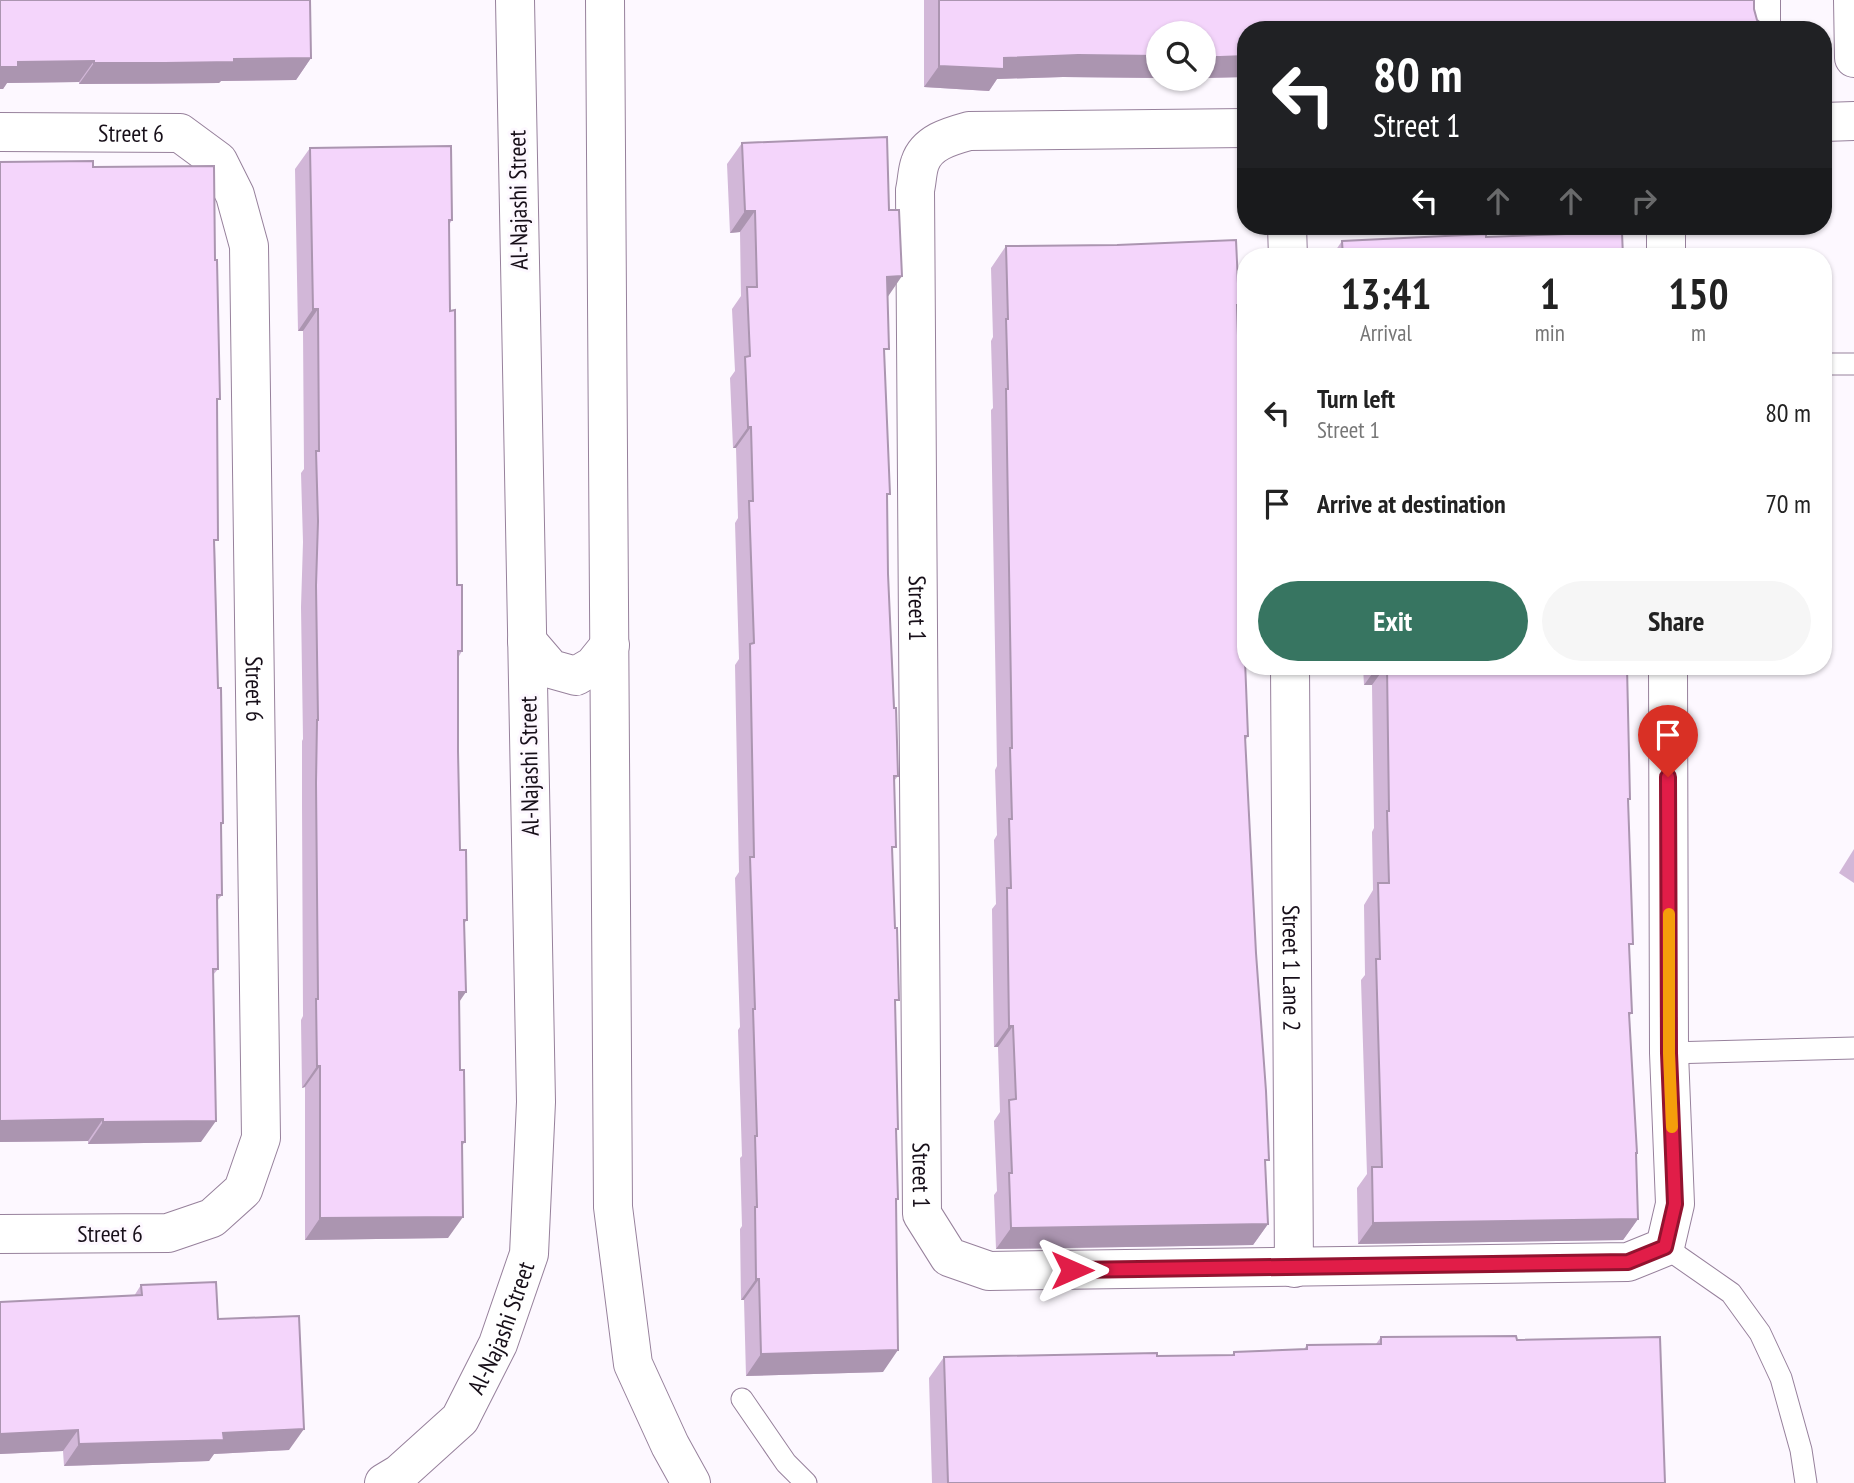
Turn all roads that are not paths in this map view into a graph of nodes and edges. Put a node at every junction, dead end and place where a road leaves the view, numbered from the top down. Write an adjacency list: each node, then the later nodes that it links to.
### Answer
1 (514, 0): 13 (street, Al-Najashi Street)
2 (605, 0): 14 (street)
3 (1760, 0): 5 (street)
4 (1853, 0): 6 (street)
5 (1761, 21)
6 (1854, 58)
7 (1854, 121): 8 (street)
8 (1832, 122)
9 (1237, 128): 21 (street, Street 1)
10 (0, 132): 19 (street, Street 6)
11 (1832, 364): 12 (lane)
12 (1854, 364)
13 (527, 641): 14 (street); 23 (street, Al-Najashi Street)
14 (610, 645): 24 (street)
15 (1290, 675): 21 (street, Street 1 Lane 2)
16 (1668, 675): 18 (street)
17 (1854, 1048): 18 (lane)
18 (1669, 1053): 20 (street)
19 (0, 1234)
20 (1665, 1247): 21 (street, Street 1); 26 (lane)
21 (1294, 1268)
22 (742, 1399): 25 (lane)
23 (384, 1483)
24 (691, 1483)
25 (806, 1483)
26 (1806, 1483)

